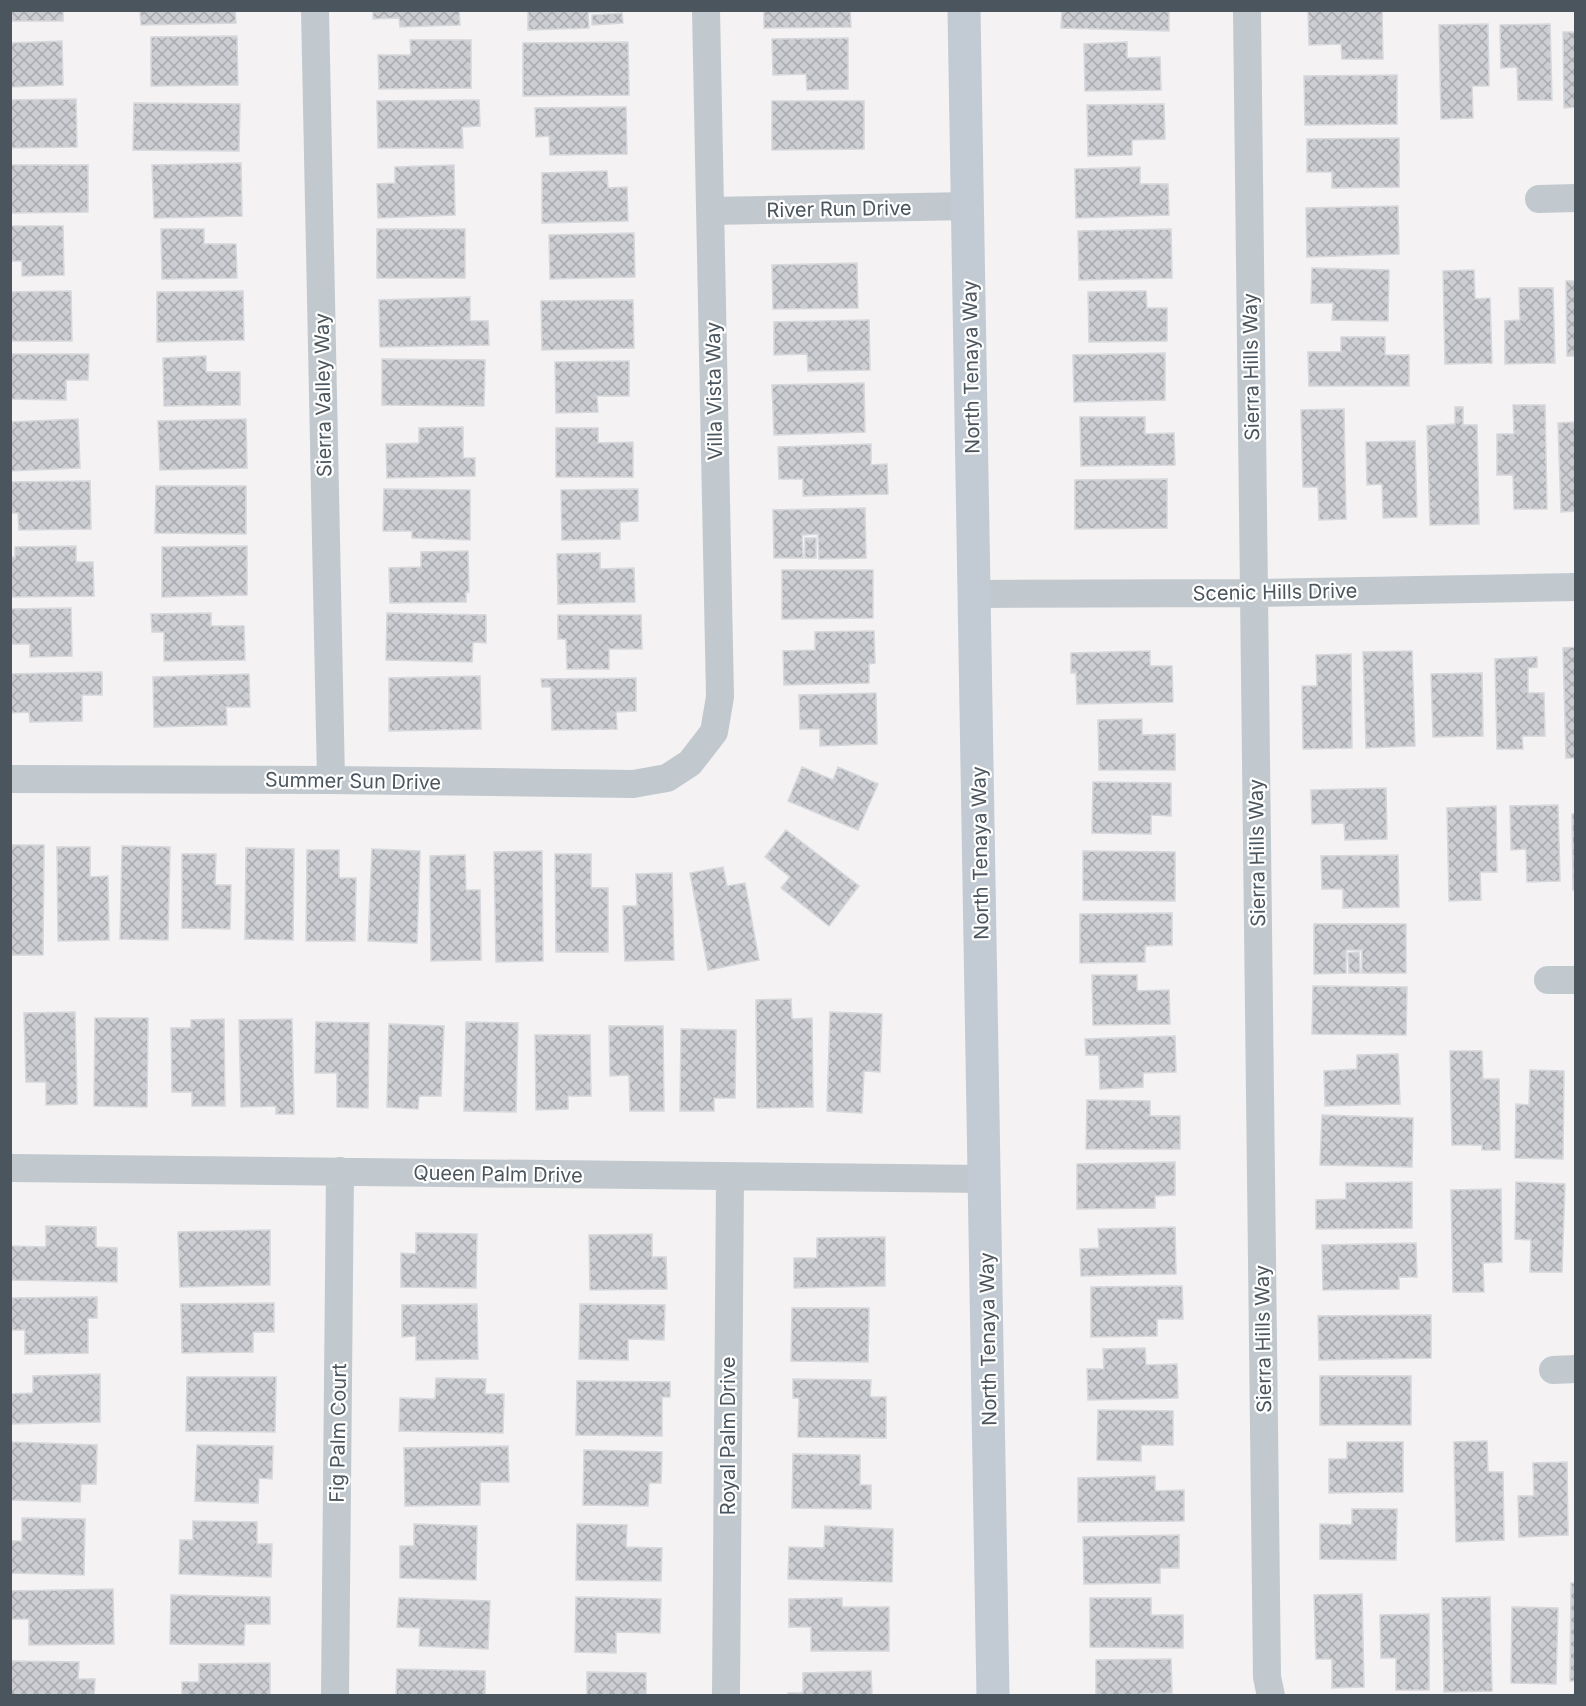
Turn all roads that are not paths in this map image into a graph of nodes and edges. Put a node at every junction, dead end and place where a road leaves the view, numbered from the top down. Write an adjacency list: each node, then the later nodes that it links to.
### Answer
1 (315, 10): 14 (street, Sierra Valley Way)
2 (706, 10): 8 (street, Villa Vista Way)
3 (964, 10): 7 (main road, North Tenaya Way)
4 (1247, 10): 10 (street, Sierra Hills Way)
5 (1575, 198): 6 (street)
6 (1539, 199)
7 (968, 206): 8 (street, River Run Drive); 11 (main road, North Tenaya Way)
8 (710, 211): 12 (street, Villa Vista Way)
9 (1575, 587): 10 (street, Scenic Hills Drive)
10 (1254, 593): 11 (street, Scenic Hills Drive); 22 (street, Sierra Hills Way)
11 (975, 594): 18 (main road, North Tenaya Way)
12 (690, 763): 14 (street, Summer Sun Drive)
13 (10, 779): 14 (street, Summer Sun Drive)
14 (331, 780)
15 (10, 1168): 16 (street, Queen Palm Drive)
16 (340, 1172): 17 (street, Queen Palm Drive); 19 (street, Fig Palm Court)
17 (730, 1177): 18 (street, Queen Palm Drive); 20 (street, Royal Palm Drive)
18 (985, 1179): 21 (main road, North Tenaya Way)
19 (335, 1695)
20 (726, 1695)
21 (993, 1695)
22 (1271, 1695)

